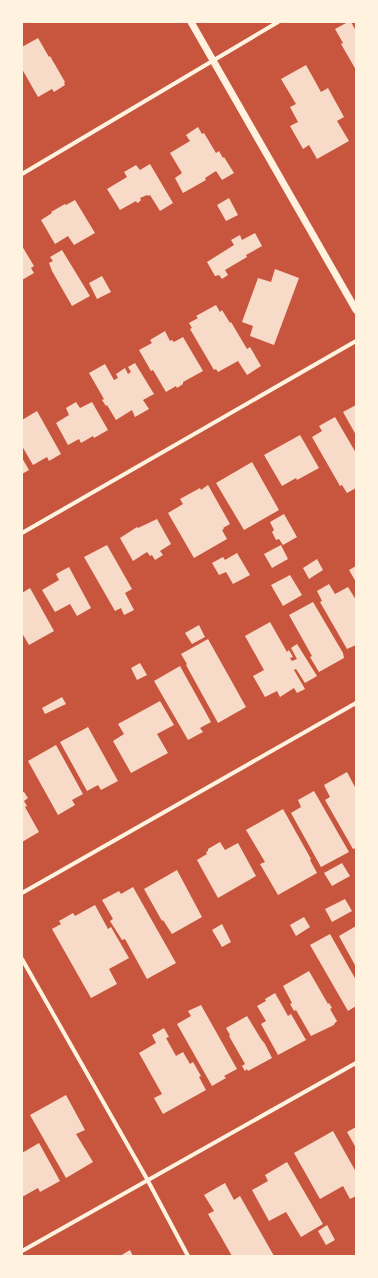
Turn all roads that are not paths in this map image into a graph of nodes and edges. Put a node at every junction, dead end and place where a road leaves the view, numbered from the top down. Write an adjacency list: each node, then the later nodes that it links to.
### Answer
1 (191, 22): 3 (street)
2 (278, 22): 3 (street)
3 (213, 60): 4 (street); 5 (street)
4 (22, 174)
5 (356, 310)
6 (356, 341): 7 (street)
7 (22, 533)
8 (356, 703): 9 (street)
9 (22, 892)
10 (22, 959): 12 (street)
11 (356, 1063): 12 (street)
12 (147, 1179): 13 (street); 14 (street)
13 (22, 1251)
14 (188, 1256)

